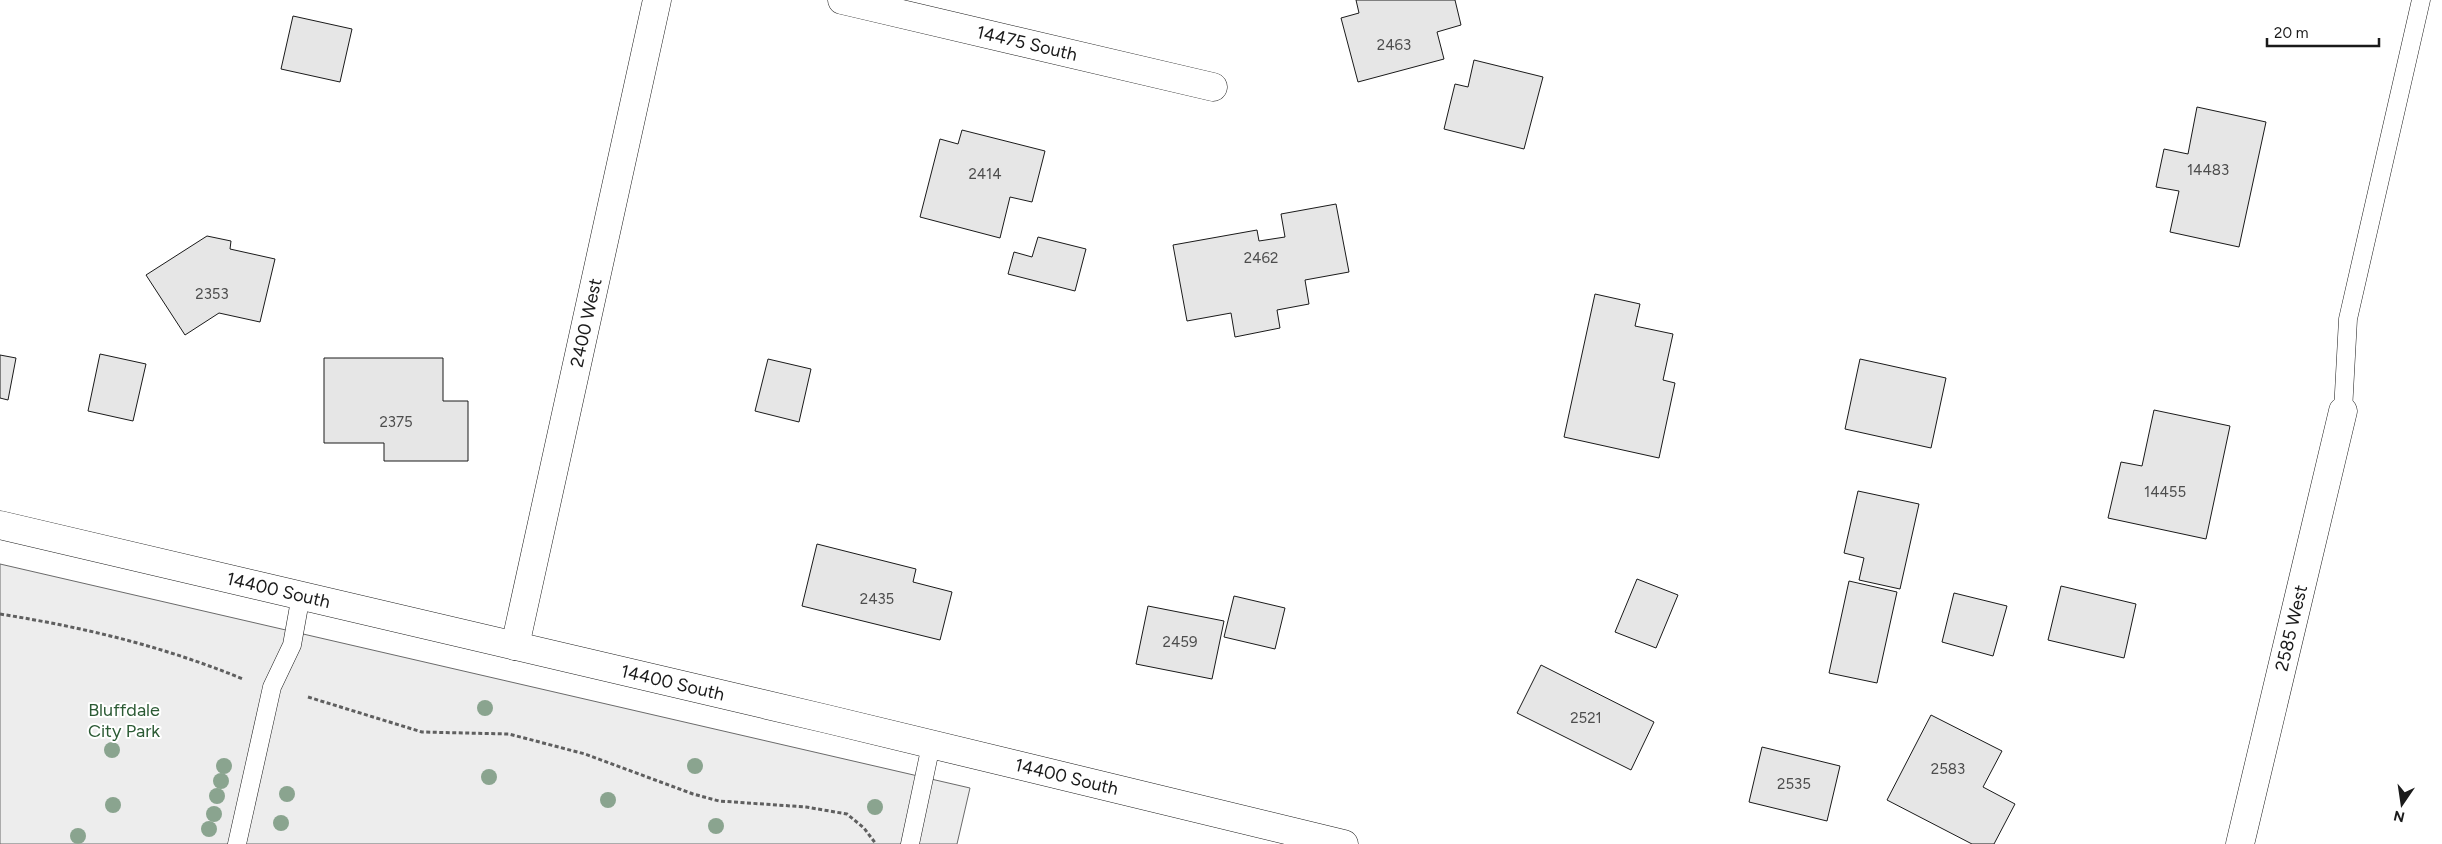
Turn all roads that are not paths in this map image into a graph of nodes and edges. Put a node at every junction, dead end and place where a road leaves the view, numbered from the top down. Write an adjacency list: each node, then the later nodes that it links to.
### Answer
1 (657, 0): 8 (street, 2400 West)
2 (842, 0): 4 (street, 14475 South)
3 (2421, 0): 5 (lane)
4 (1213, 87)
5 (2342, 411): 13 (street, 2585 West)
6 (0, 526): 7 (street, 14400 South)
7 (301, 595): 8 (street, 14400 South); 10 (lane)
8 (515, 646): 9 (street, 14400 South)
9 (931, 745): 11 (lane); 12 (street, 14400 South)
10 (237, 844)
11 (910, 844)
12 (1344, 844)
13 (2240, 844)

